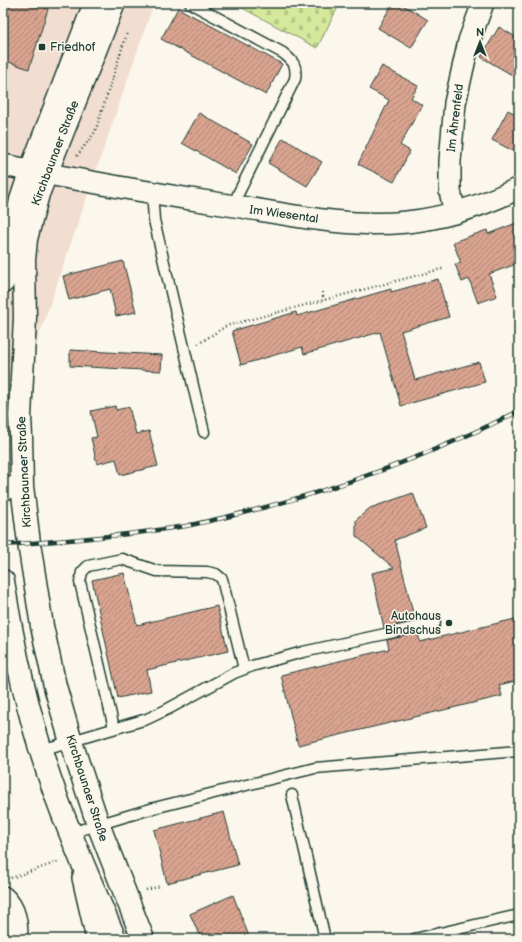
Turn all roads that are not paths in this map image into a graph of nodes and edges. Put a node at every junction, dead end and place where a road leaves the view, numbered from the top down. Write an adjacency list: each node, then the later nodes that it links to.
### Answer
1 (95, 3): 6 (street, Kirchbaunaer Straße)
2 (114, 3): 6 (street, Kirchbaunaer Straße)
3 (190, 3): 9 (lane)
4 (483, 3): 10 (street, Im Ährenfeld)
5 (3, 164): 6 (street, Im Wiesental)
6 (39, 171): 8 (street, Im Wiesental); 11 (street, Kirchbaunaer Straße); 13 (street, Kirchbaunaer Straße)
7 (519, 188): 10 (street, Im Wiesental)
8 (155, 193): 9 (street, Im Wiesental); 12 (lane)
9 (235, 206): 10 (street, Im Wiesental)
10 (455, 213)
11 (3, 282)
12 (204, 432)
13 (13, 487): 18 (street, Kirchbaunaer Straße)
14 (3, 581): 19 (street)
15 (435, 623): 16 (lane)
16 (244, 669): 17 (lane); 17 (lane)
17 (114, 728): 18 (lane)
18 (71, 742): 19 (lane); 22 (street, Kirchbaunaer Straße)
19 (41, 750): 23 (street)
20 (519, 751): 22 (lane)
21 (292, 795): 31 (lane)
22 (98, 824): 23 (lane); 30 (street, Kirchbaunaer Straße)
23 (70, 833): 24 (street)
24 (82, 863): 28 (street); 29 (street)
25 (6, 888): 27 (street)
26 (519, 915): 32 (lane)
27 (17, 939)
28 (97, 939)
29 (115, 939)
30 (143, 939)
31 (325, 939)
32 (414, 939)

